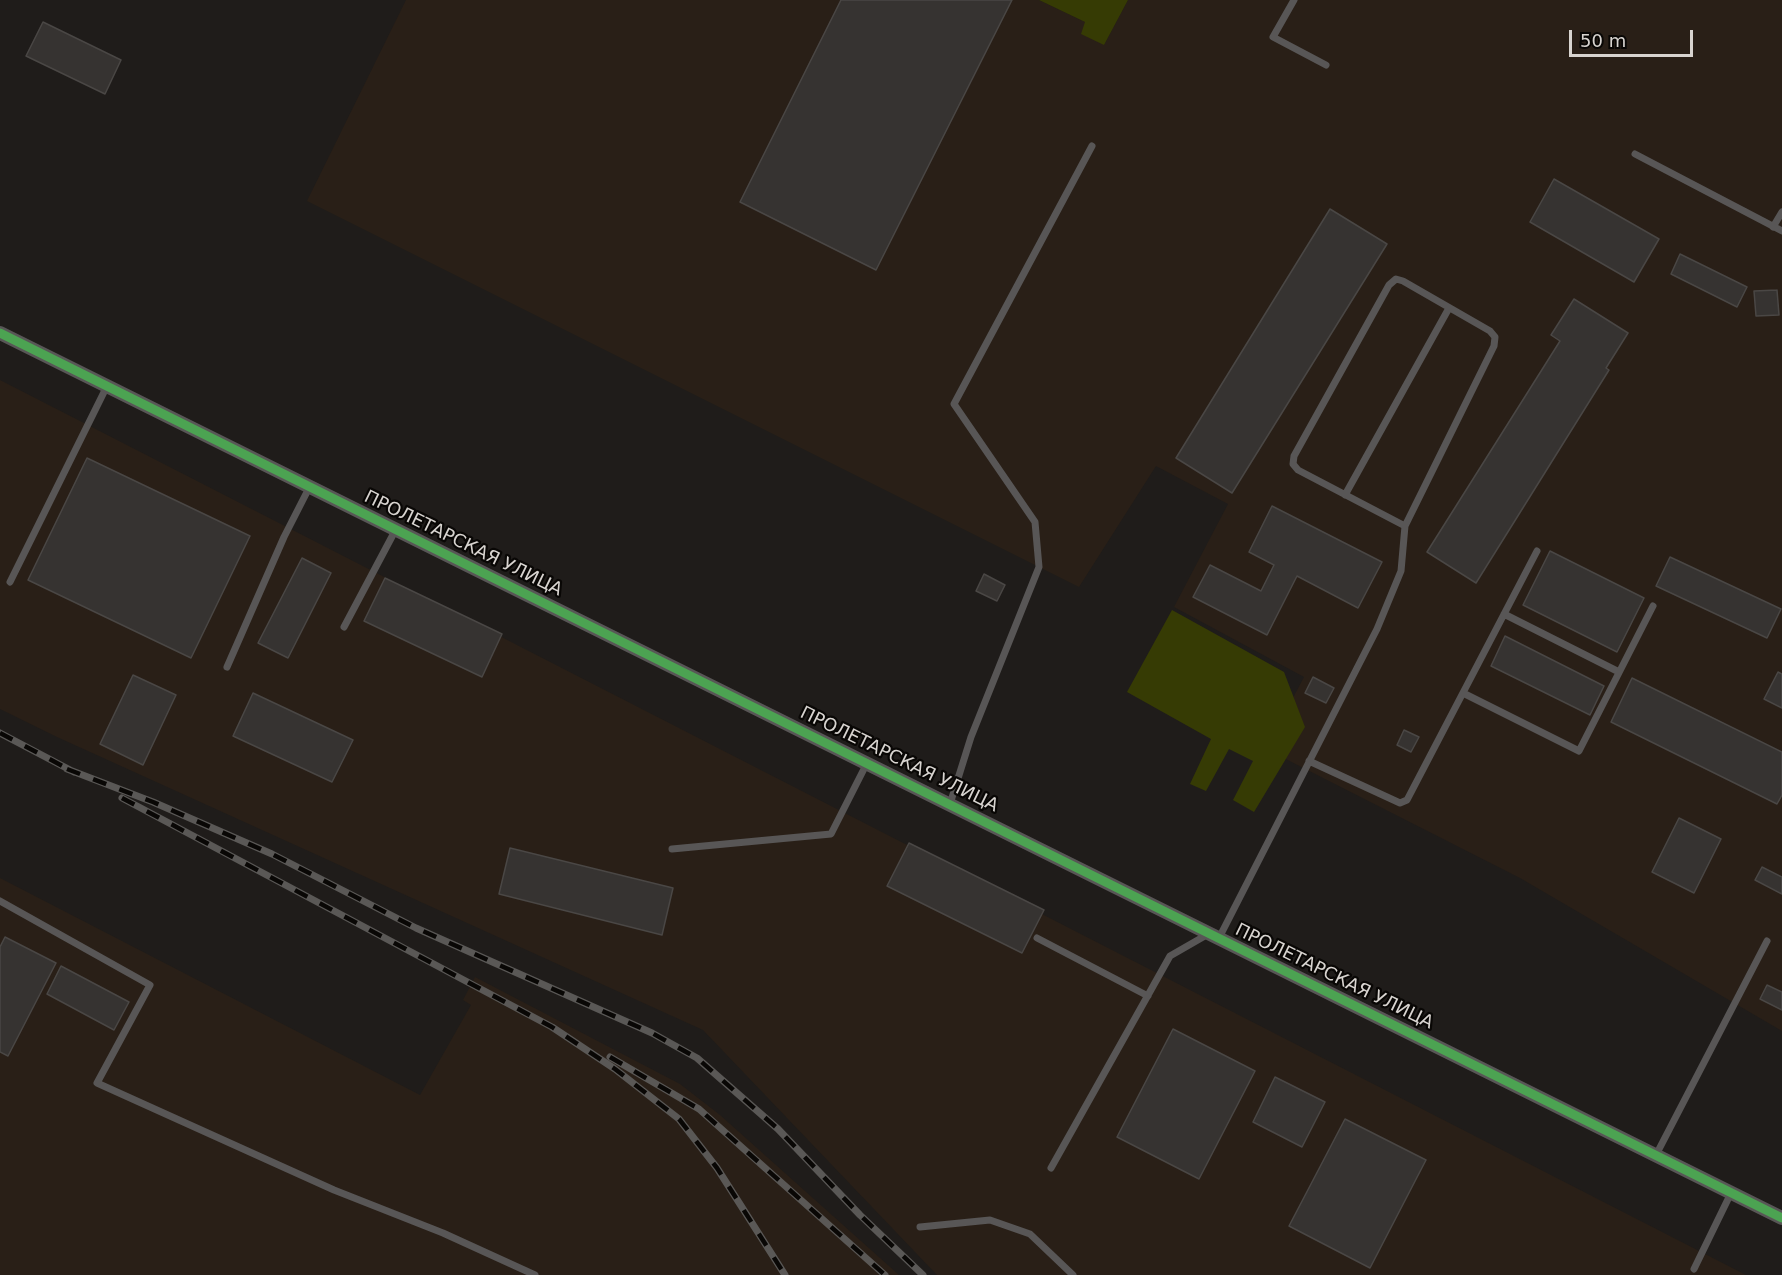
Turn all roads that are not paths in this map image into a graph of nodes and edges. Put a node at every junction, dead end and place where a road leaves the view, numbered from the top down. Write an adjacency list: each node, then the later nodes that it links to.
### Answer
1 (1294, 0): 2 (lane)
2 (1326, 65)
3 (1092, 146): 25 (lane)
4 (1635, 154): 6 (lane)
5 (1782, 212): 6 (lane)
6 (1773, 227): 7 (lane)
7 (1782, 231)
8 (1449, 308): 12 (lane); 12 (lane); 13 (lane)
9 (0, 333): 10 (street, ПРОЛЕТАРСКАЯ УЛИЦА)
10 (107, 386): 11 (street, ПРОЛЕТАРСКАЯ УЛИЦА); 16 (lane)
11 (310, 486): 14 (street, ПРОЛЕТАРСКАЯ УЛИЦА); 20 (lane)
12 (1346, 495): 13 (lane)
13 (1405, 526): 23 (lane)
14 (396, 529): 19 (lane); 24 (street, ПРОЛЕТАРСКАЯ УЛИЦА)
15 (1537, 550): 18 (lane)
16 (10, 582)
17 (1653, 606): 21 (lane)
18 (1504, 614): 21 (lane); 22 (lane)
19 (344, 627)
20 (227, 667)
21 (1620, 672): 22 (lane)
22 (1463, 693): 23 (lane)
23 (1309, 761): 28 (lane)
24 (867, 763): 25 (street, ПРОЛЕТАРСКАЯ УЛИЦА); 26 (lane)
25 (950, 804): 28 (street, ПРОЛЕТАРСКАЯ УЛИЦА)
26 (672, 849)
27 (0, 901): 38 (lane)
28 (1214, 936): 31 (lane); 32 (street, ПРОЛЕТАРСКАЯ УЛИЦА)
29 (1037, 938): 31 (lane)
30 (1767, 941): 32 (lane)
31 (1148, 996): 33 (lane)
32 (1656, 1155): 34 (street, ПРОЛЕТАРСКАЯ УЛИЦА)
33 (1051, 1168)
34 (1731, 1193): 35 (street, ПРОЛЕТАРСКАЯ УЛИЦА); 37 (lane)
35 (1782, 1218)
36 (920, 1227): 39 (lane)
37 (1694, 1269)
38 (535, 1275)
39 (1072, 1275)

